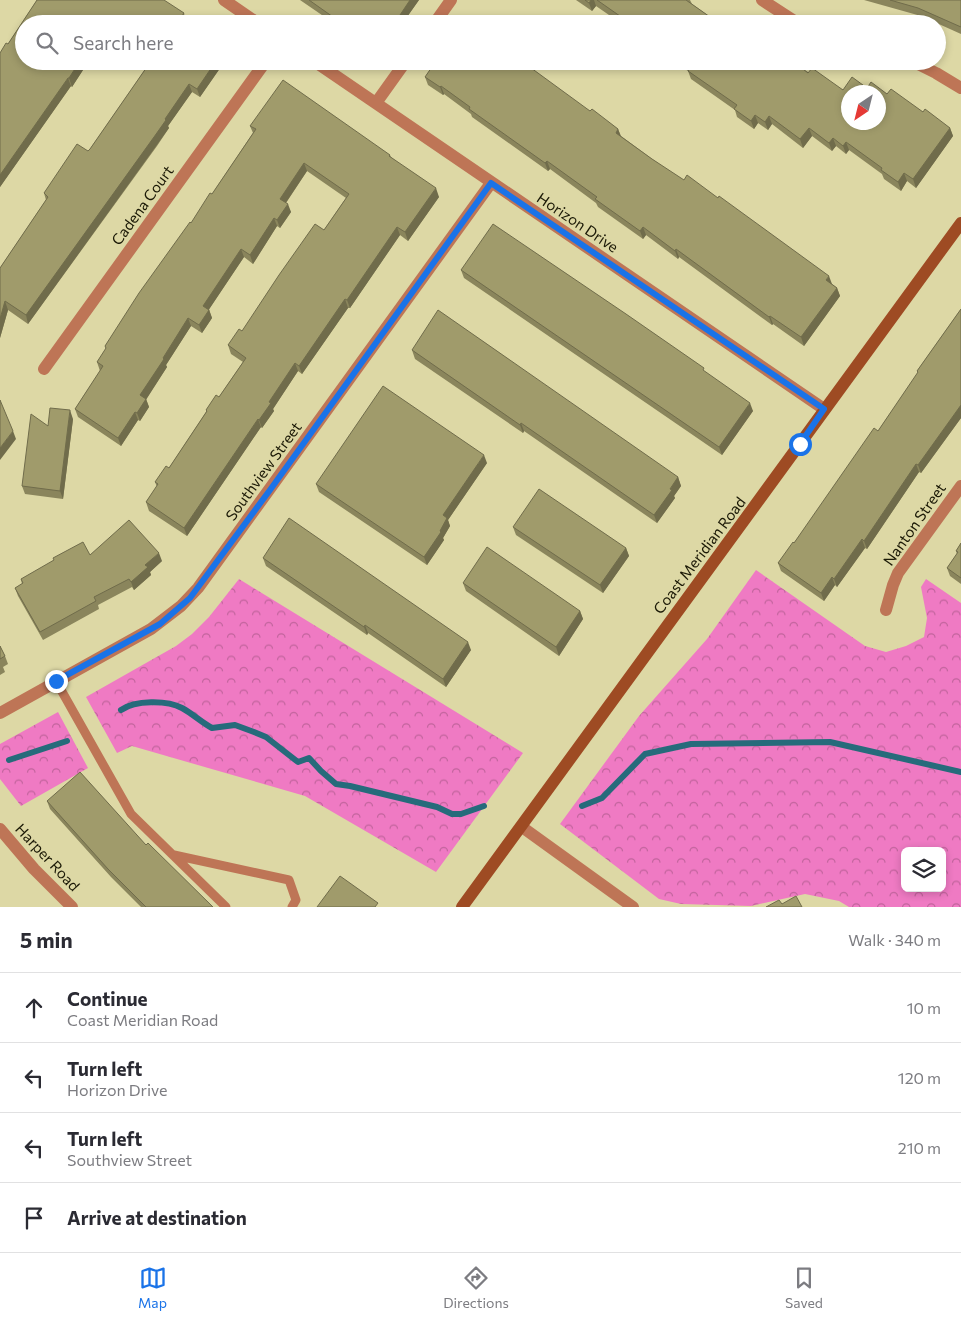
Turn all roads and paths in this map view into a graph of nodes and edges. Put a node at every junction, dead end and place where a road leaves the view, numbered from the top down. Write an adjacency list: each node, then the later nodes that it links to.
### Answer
1 (224, 0): 4 (street)
2 (451, 0): 5 (street)
3 (762, 0): 6 (street)
4 (246, 15)
5 (440, 15)
6 (785, 15)
7 (259, 70): 15 (street, Cadena Court)
8 (327, 70): 12 (street, Horizon Drive)
9 (400, 70): 12 (street)
10 (932, 70): 11 (street)
11 (961, 88)
12 (376, 103): 13 (street, Horizon Drive)
13 (491, 183): 16 (street, Horizon Drive); 19 (street, Southview Street)
14 (961, 223): 16 (main road, Coast Meridian Road)
15 (44, 368)
16 (824, 409): 21 (main road, Coast Meridian Road)
17 (961, 486): 18 (street, Nanton Street)
18 (886, 610)
19 (56, 681): 20 (street, Southview Street); 23 (lane)
20 (0, 713)
21 (522, 827): 27 (main road, Coast Meridian Road); 28 (street)
22 (0, 829): 24 (street, Harper Road)
23 (173, 855): 25 (lane); 26 (lane)
24 (72, 907)
25 (226, 907)
26 (292, 907)
27 (462, 907)
28 (633, 907)

